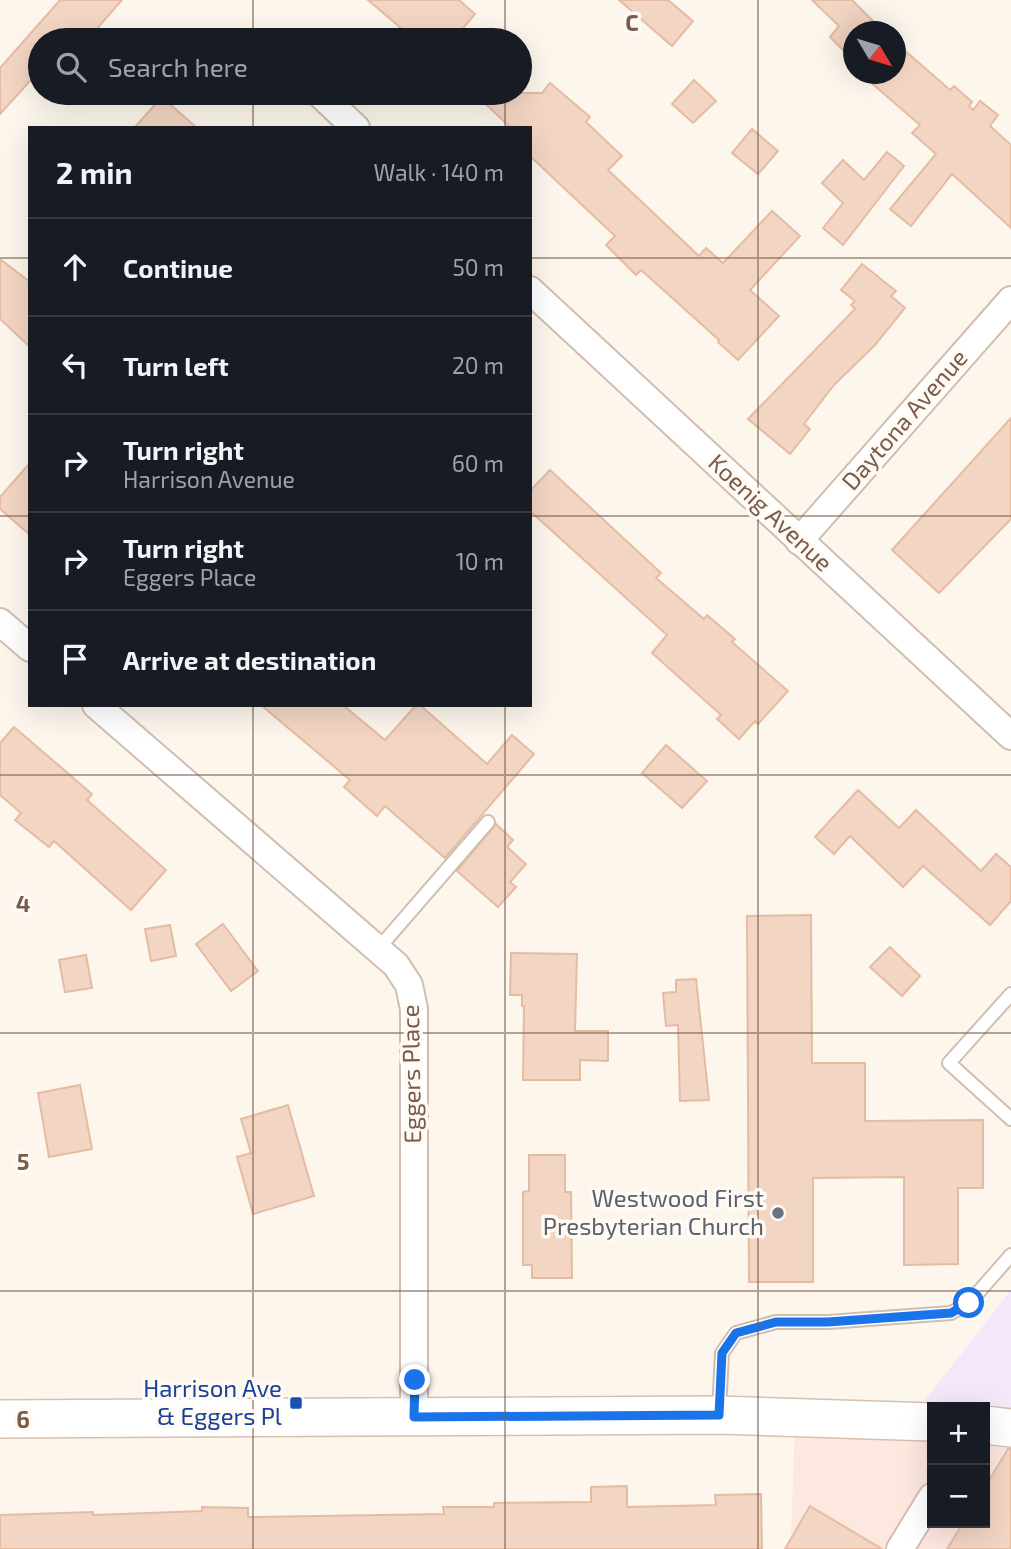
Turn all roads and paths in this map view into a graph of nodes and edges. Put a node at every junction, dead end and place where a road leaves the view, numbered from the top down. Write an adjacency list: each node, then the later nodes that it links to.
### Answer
1 (332, 105): 2 (street)
2 (354, 126)
3 (532, 292): 5 (street, Koenig Avenue)
4 (1011, 300): 5 (street, Daytona Avenue)
5 (799, 541): 9 (street, Koenig Avenue)
6 (0, 622): 7 (street)
7 (28, 646)
8 (98, 707): 11 (street, Eggers Place)
9 (1011, 736)
10 (488, 822): 11 (lane)
11 (378, 949): 16 (street, Eggers Place)
12 (1011, 994): 13 (lane)
13 (1011, 1119)
14 (1011, 1255): 15 (lane)
15 (719, 1415): 16 (main road); 18 (main road)
16 (414, 1417): 17 (main road)
17 (0, 1419)
18 (927, 1422)
19 (990, 1426): 20 (main road)
20 (1011, 1428)
21 (927, 1505): 22 (street)
22 (900, 1549)

